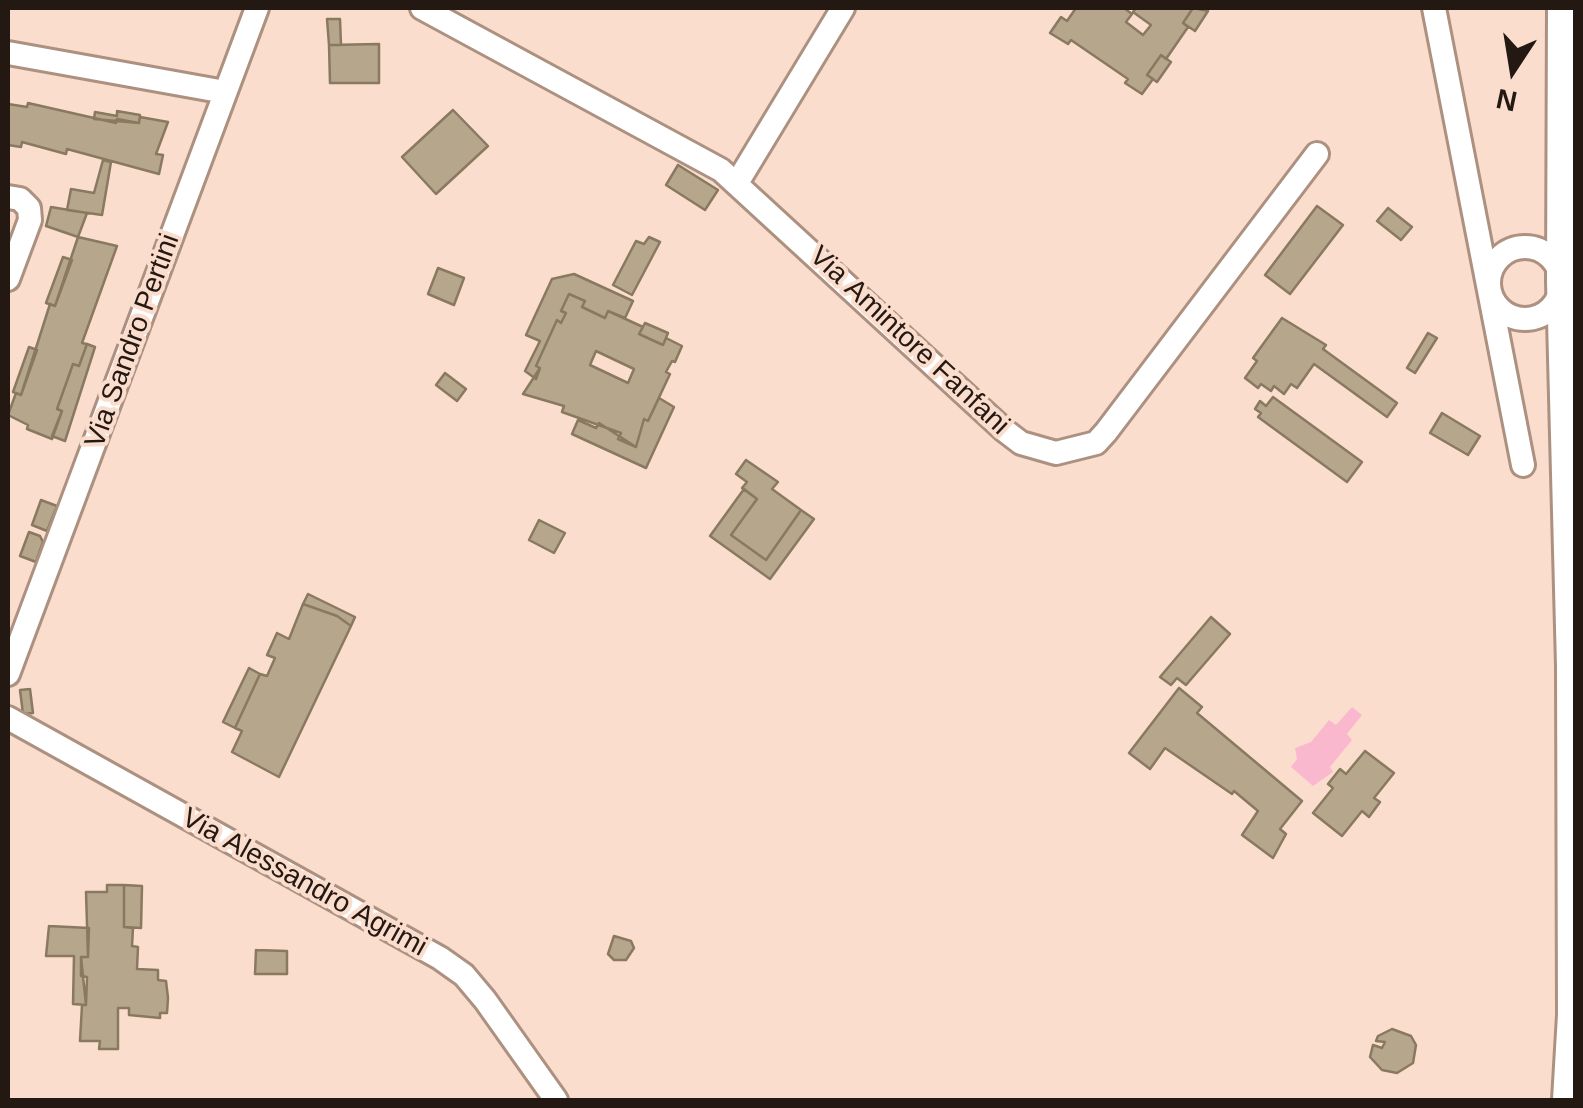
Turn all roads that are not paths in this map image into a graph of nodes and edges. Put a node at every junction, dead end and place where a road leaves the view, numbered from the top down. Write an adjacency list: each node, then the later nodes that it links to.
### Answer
1 (258, 8): 7 (street, Via Sandro Pertini)
2 (422, 8): 9 (street)
3 (843, 8): 9 (street)
4 (1434, 8): 13 (street)
5 (1564, 8): 12 (street)
6 (8, 53): 7 (street)
7 (225, 92): 15 (street, Via Sandro Pertini)
8 (1317, 154): 9 (street, Via Amintore Fanfani)
9 (737, 184)
10 (8, 197): 11 (street)
11 (8, 279)
12 (1563, 281): 13 (street); 13 (street); 17 (street)
13 (1488, 292): 14 (street)
14 (1523, 464)
15 (8, 674)
16 (8, 718): 19 (street, Via Alessandro Agrimi)
17 (1574, 1016): 18 (street); 20 (street)
18 (1576, 1026)
19 (556, 1100)
20 (1569, 1100)

